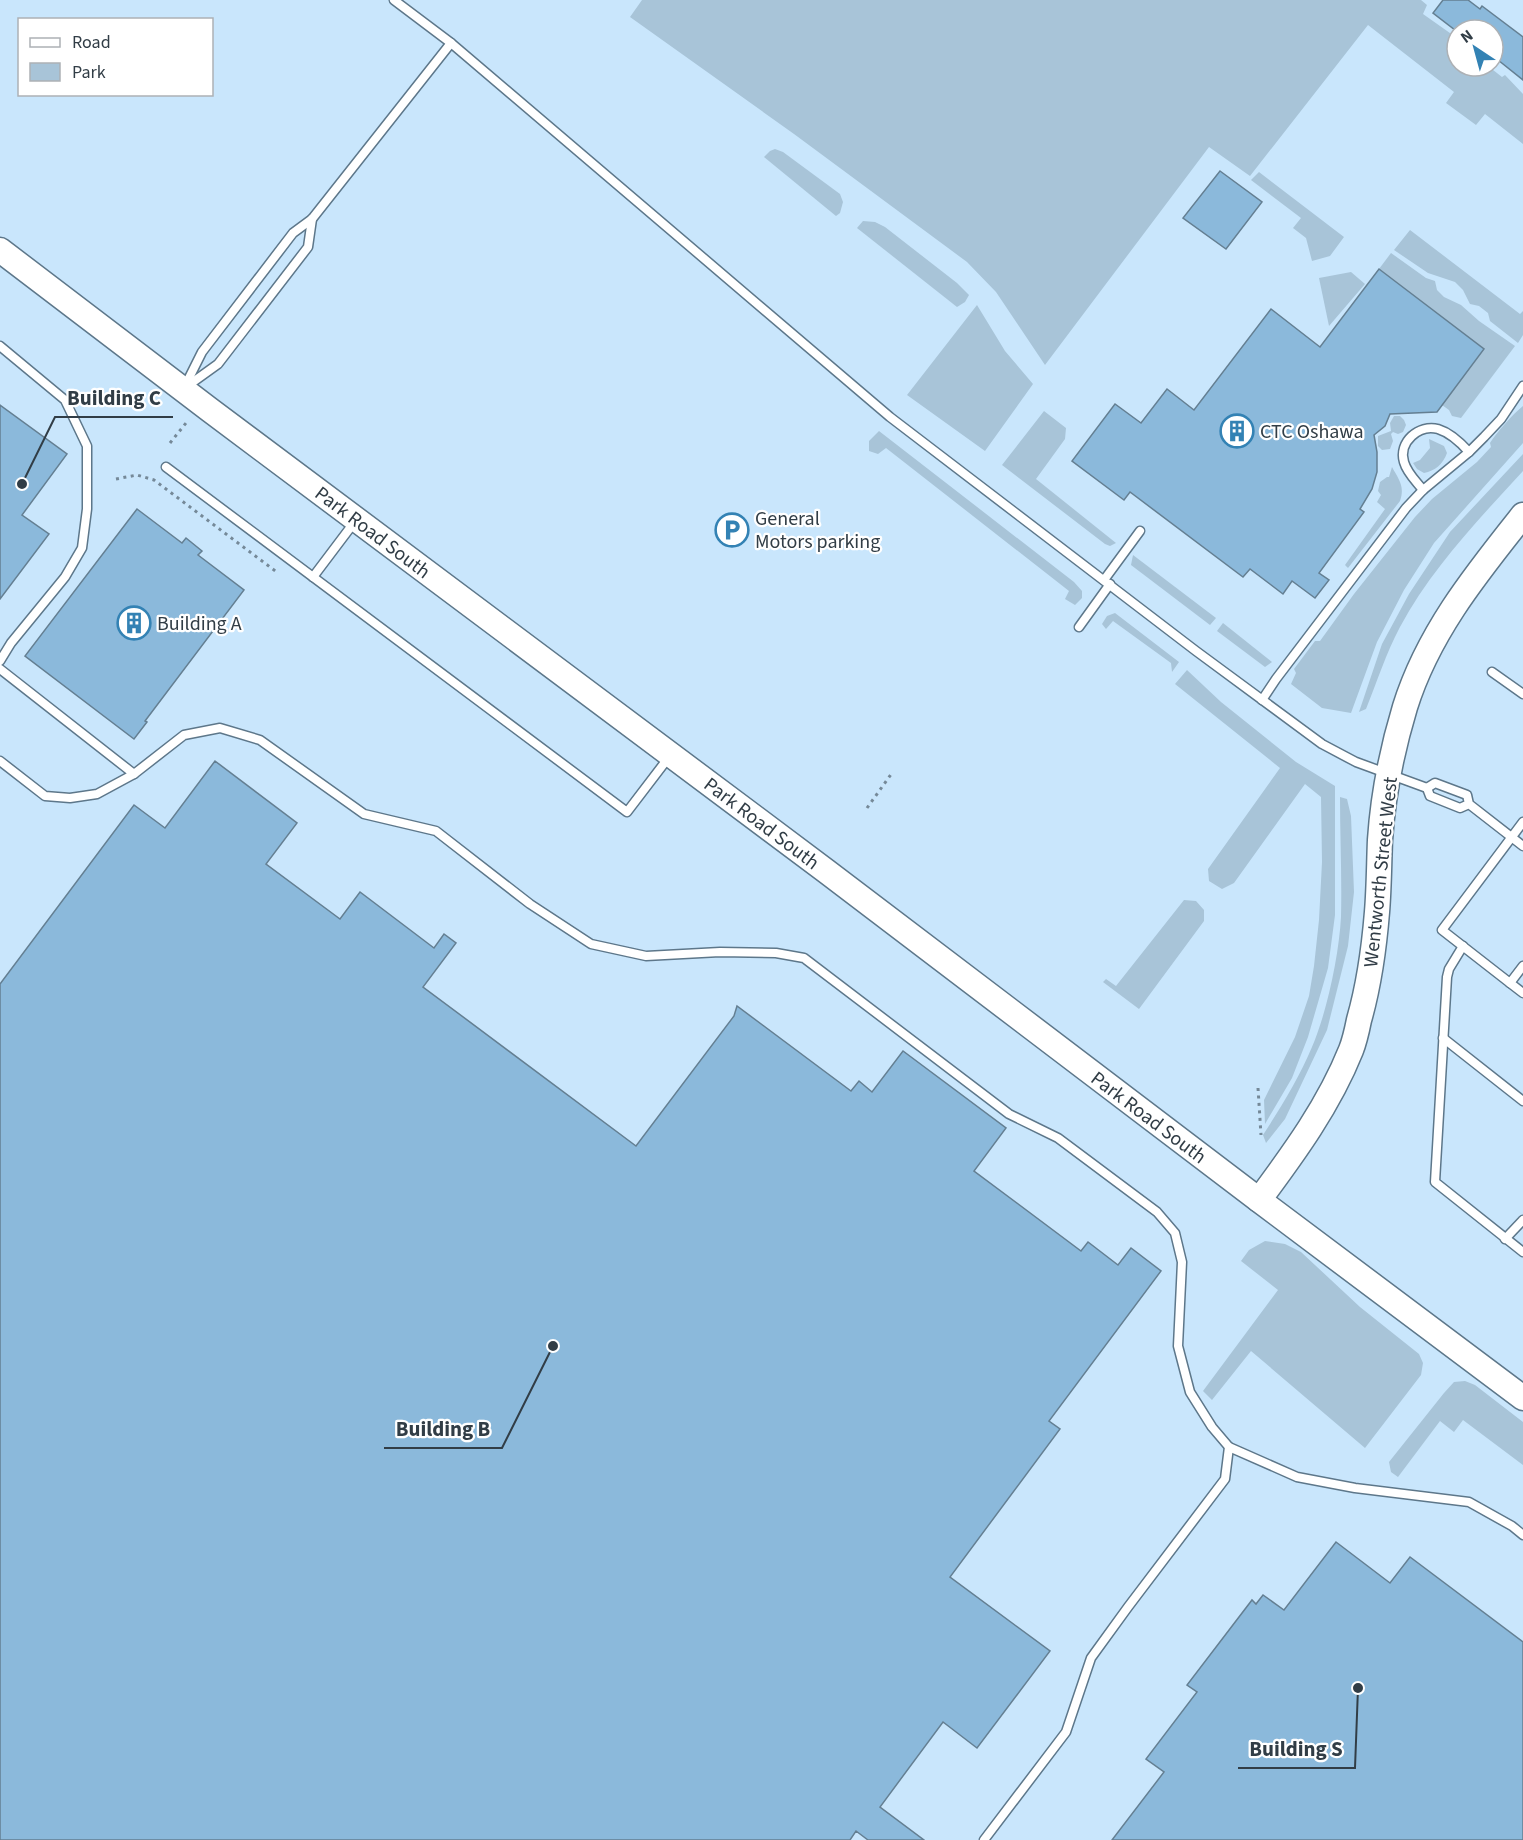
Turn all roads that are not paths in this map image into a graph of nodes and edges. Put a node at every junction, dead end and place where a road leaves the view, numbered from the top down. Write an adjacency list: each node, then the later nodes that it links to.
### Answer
1 (394, 0): 2 (lane)
2 (451, 44): 3 (lane); 15 (lane)
3 (312, 219): 7 (lane); 7 (lane)
4 (0, 249): 7 (main road, Park Road South)
5 (0, 346): 17 (lane)
6 (1523, 386): 8 (lane)
7 (183, 390): 12 (main road, Park Road South)
8 (1469, 452): 10 (lane); 10 (lane)
9 (166, 467): 14 (lane)
10 (1423, 489): 21 (lane)
11 (1523, 515): 25 (main road, Wentworth Street West)
12 (356, 520): 14 (lane); 22 (main road, Park Road South)
13 (1140, 531): 15 (lane)
14 (313, 577): 22 (lane)
15 (1107, 582): 16 (lane); 21 (lane)
16 (1079, 627)
17 (0, 661)
18 (0, 669): 24 (lane)
19 (1492, 672): 20 (lane)
20 (1523, 694)
21 (1262, 700): 25 (lane)
22 (671, 755): 37 (main road, Park Road South)
23 (0, 761): 24 (lane)
24 (134, 774): 42 (lane)
25 (1388, 774): 26 (lane); 37 (main road, Wentworth Street West)
26 (1427, 788): 27 (lane); 27 (lane)
27 (1469, 804): 29 (lane)
28 (1523, 822): 29 (lane)
29 (1510, 837): 30 (lane); 31 (lane)
30 (1523, 846)
31 (1463, 946): 33 (lane); 35 (lane)
32 (1523, 966): 33 (lane)
33 (1510, 983): 34 (lane)
34 (1523, 993)
35 (1443, 1038): 36 (lane); 39 (lane)
36 (1523, 1101)
37 (1259, 1200): 41 (main road, Park Road South)
38 (1523, 1220): 39 (lane)
39 (1505, 1239): 40 (lane)
40 (1523, 1252)
41 (1523, 1398)
42 (1229, 1447): 43 (lane); 44 (lane)
43 (1523, 1535)
44 (984, 1840)

